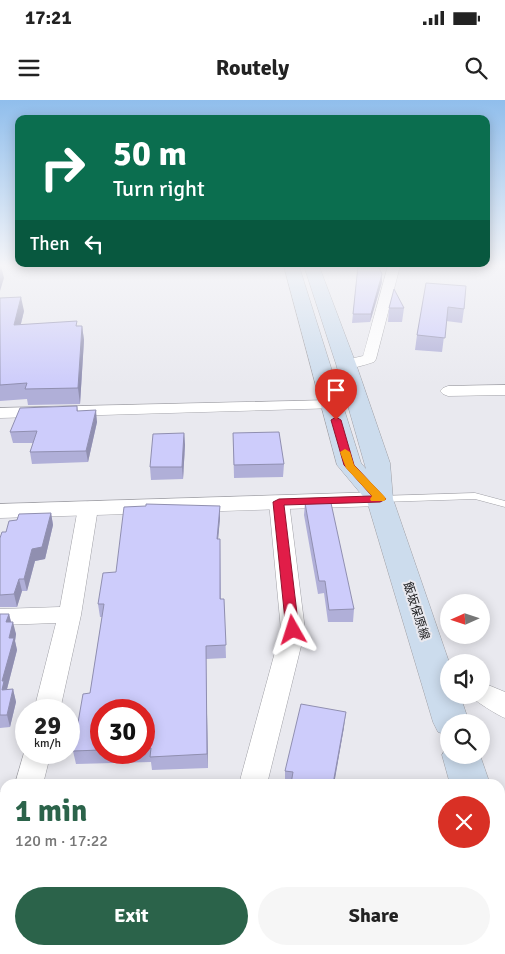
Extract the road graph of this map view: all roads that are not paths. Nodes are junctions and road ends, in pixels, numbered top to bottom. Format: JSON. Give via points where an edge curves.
{"nodes":[{"id":1,"x":303,"y":306,"type":"edge"},
{"id":2,"x":325,"y":306,"type":"edge"},
{"id":3,"x":383,"y":306,"type":"edge"},
{"id":4,"x":346,"y":364,"type":"junction"},
{"id":5,"x":505,"y":390,"type":"edge"},
{"id":6,"x":448,"y":391,"type":"dead end"},
{"id":7,"x":332,"y":405,"type":"junction"},
{"id":8,"x":0,"y":413,"type":"edge"},
{"id":9,"x":380,"y":499,"type":"junction"},
{"id":10,"x":279,"y":502,"type":"junction"},
{"id":11,"x":505,"y":504,"type":"edge"},
{"id":12,"x":88,"y":508,"type":"junction"},
{"id":13,"x":0,"y":511,"type":"edge"},
{"id":14,"x":70,"y":615,"type":"junction"},
{"id":15,"x":0,"y":617,"type":"edge"},
{"id":16,"x":440,"y":666,"type":"edge"},
{"id":17,"x":490,"y":696,"type":"edge"},
{"id":18,"x":50,"y":699,"type":"edge"},
{"id":19,"x":505,"y":708,"type":"edge"},
{"id":20,"x":34,"y":764,"type":"edge"},
{"id":21,"x":464,"y":764,"type":"edge"},
{"id":22,"x":30,"y":779,"type":"edge"},
{"id":23,"x":254,"y":779,"type":"edge"},
{"id":24,"x":468,"y":779,"type":"edge"}],
"edges":[{"from":1,"to":7,"type":"main road","name":"飯坂保原線"},
{"from":2,"to":4,"type":"main road","name":"飯坂保原線"},
{"from":3,"to":4,"type":"street","via":[[369,359]]},
{"from":4,"to":9,"type":"main road","name":"飯坂保原線","via":[[378,463]]},
{"from":5,"to":6,"type":"street"},
{"from":7,"to":8,"type":"street"},
{"from":7,"to":9,"type":"main road","name":"飯坂保原線","via":[[349,465]]},
{"from":9,"to":10,"type":"street"},
{"from":9,"to":11,"type":"lane","via":[[476,496]]},
{"from":9,"to":16,"type":"main road","name":"飯坂保原線"},
{"from":10,"to":12,"type":"street"},
{"from":10,"to":23,"type":"street","via":[[293,630]]},
{"from":12,"to":13,"type":"street"},
{"from":12,"to":14,"type":"street"},
{"from":14,"to":15,"type":"street"},
{"from":14,"to":18,"type":"street"},
{"from":17,"to":19,"type":"street"},
{"from":20,"to":22,"type":"street"},
{"from":21,"to":24,"type":"main road"}]}
